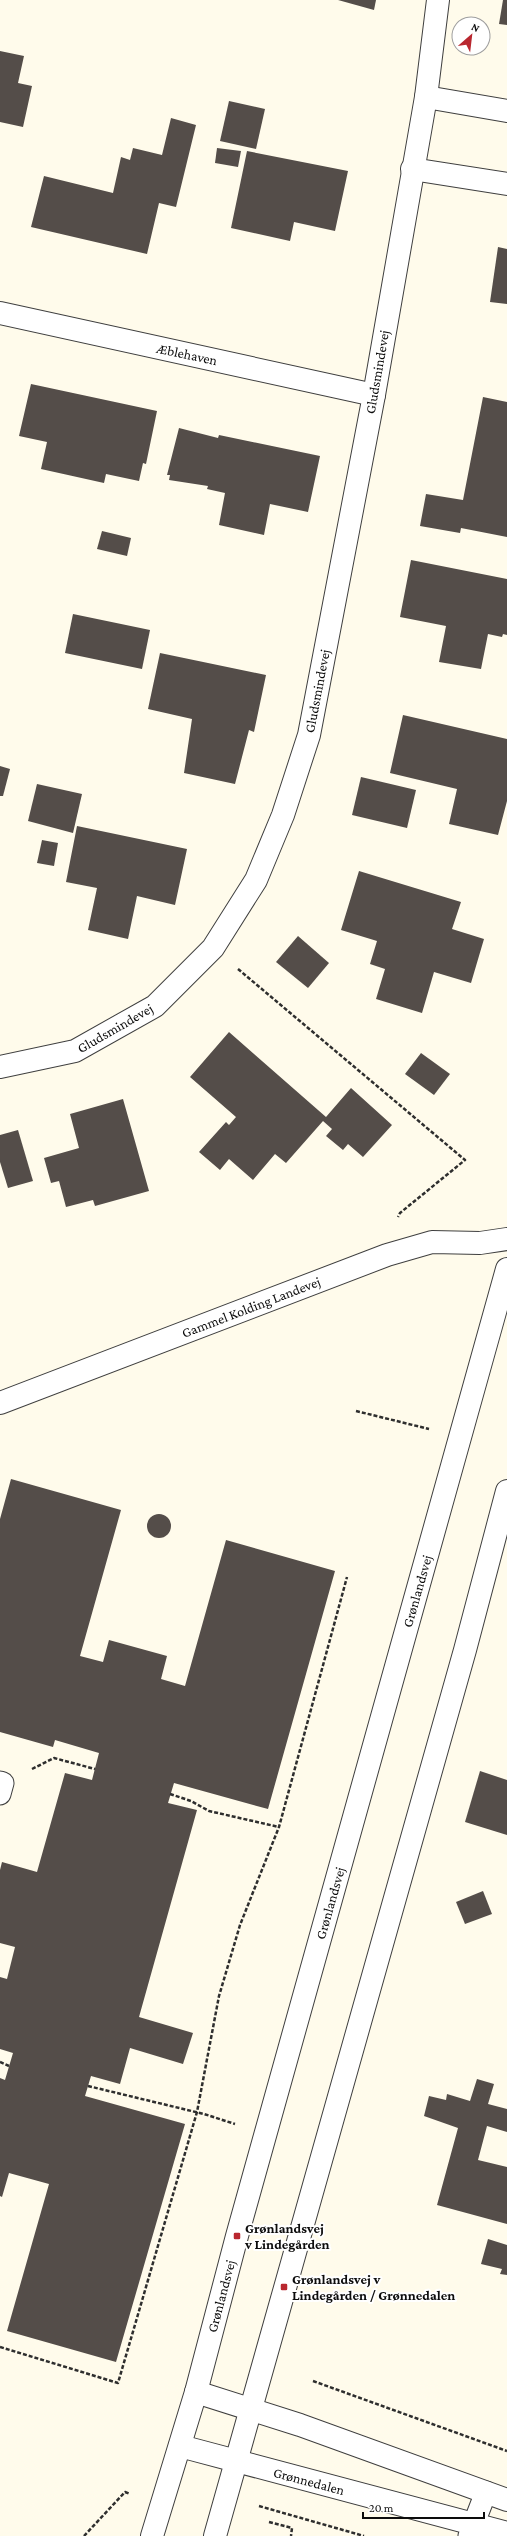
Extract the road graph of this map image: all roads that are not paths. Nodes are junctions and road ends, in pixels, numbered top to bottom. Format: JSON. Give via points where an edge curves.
{"nodes":[{"id":1,"x":438,"y":0,"type":"edge"},
{"id":2,"x":426,"y":98,"type":"junction"},
{"id":3,"x":507,"y":111,"type":"edge"},
{"id":4,"x":412,"y":169,"type":"junction"},
{"id":5,"x":507,"y":184,"type":"edge"},
{"id":6,"x":0,"y":314,"type":"edge"},
{"id":7,"x":374,"y":395,"type":"junction"},
{"id":8,"x":0,"y":1067,"type":"edge"},
{"id":9,"x":507,"y":1239,"type":"edge"},
{"id":10,"x":507,"y":1269,"type":"edge"},
{"id":11,"x":0,"y":1404,"type":"edge"},
{"id":12,"x":507,"y":1491,"type":"edge"},
{"id":13,"x":196,"y":2392,"type":"junction"},
{"id":14,"x":253,"y":2409,"type":"junction"},
{"id":15,"x":180,"y":2446,"type":"junction"},
{"id":16,"x":237,"y":2462,"type":"junction"},
{"id":17,"x":486,"y":2492,"type":"junction"},
{"id":18,"x":507,"y":2500,"type":"edge"},
{"id":19,"x":471,"y":2530,"type":"edge"},
{"id":20,"x":507,"y":2533,"type":"edge"},
{"id":21,"x":152,"y":2536,"type":"edge"},
{"id":22,"x":215,"y":2536,"type":"edge"}],
"edges":[{"from":1,"to":2,"type":"street","name":"Gludsmindevej"},
{"from":2,"to":3,"type":"street"},
{"from":2,"to":4,"type":"street","name":"Gludsmindevej"},
{"from":4,"to":5,"type":"street"},
{"from":4,"to":7,"type":"street","name":"Gludsmindevej"},
{"from":6,"to":7,"type":"street","name":"Æblehaven"},
{"from":7,"to":8,"type":"street","name":"Gludsmindevej","via":[[309,736],[283,815],[256,880],[214,948],[155,1006],[75,1052]]},
{"from":9,"to":11,"type":"street","name":"Gammel Kolding Landevej","via":[[480,1244],[432,1242],[387,1255]]},
{"from":10,"to":13,"type":"street","name":"Grønlandsvej"},
{"from":12,"to":14,"type":"street","via":[[463,1658],[286,2279]]},
{"from":13,"to":14,"type":"street"},
{"from":13,"to":15,"type":"street","name":"Grønlandsvej"},
{"from":14,"to":16,"type":"street"},
{"from":14,"to":17,"type":"street"},
{"from":15,"to":16,"type":"street","name":"Grønnedalen"},
{"from":15,"to":21,"type":"street","name":"Grønlandsvej"},
{"from":16,"to":19,"type":"street","name":"Grønnedalen"},
{"from":16,"to":22,"type":"street"},
{"from":17,"to":18,"type":"street"},
{"from":17,"to":19,"type":"lane"},
{"from":19,"to":20,"type":"street","name":"Grønnedalen"}]}
